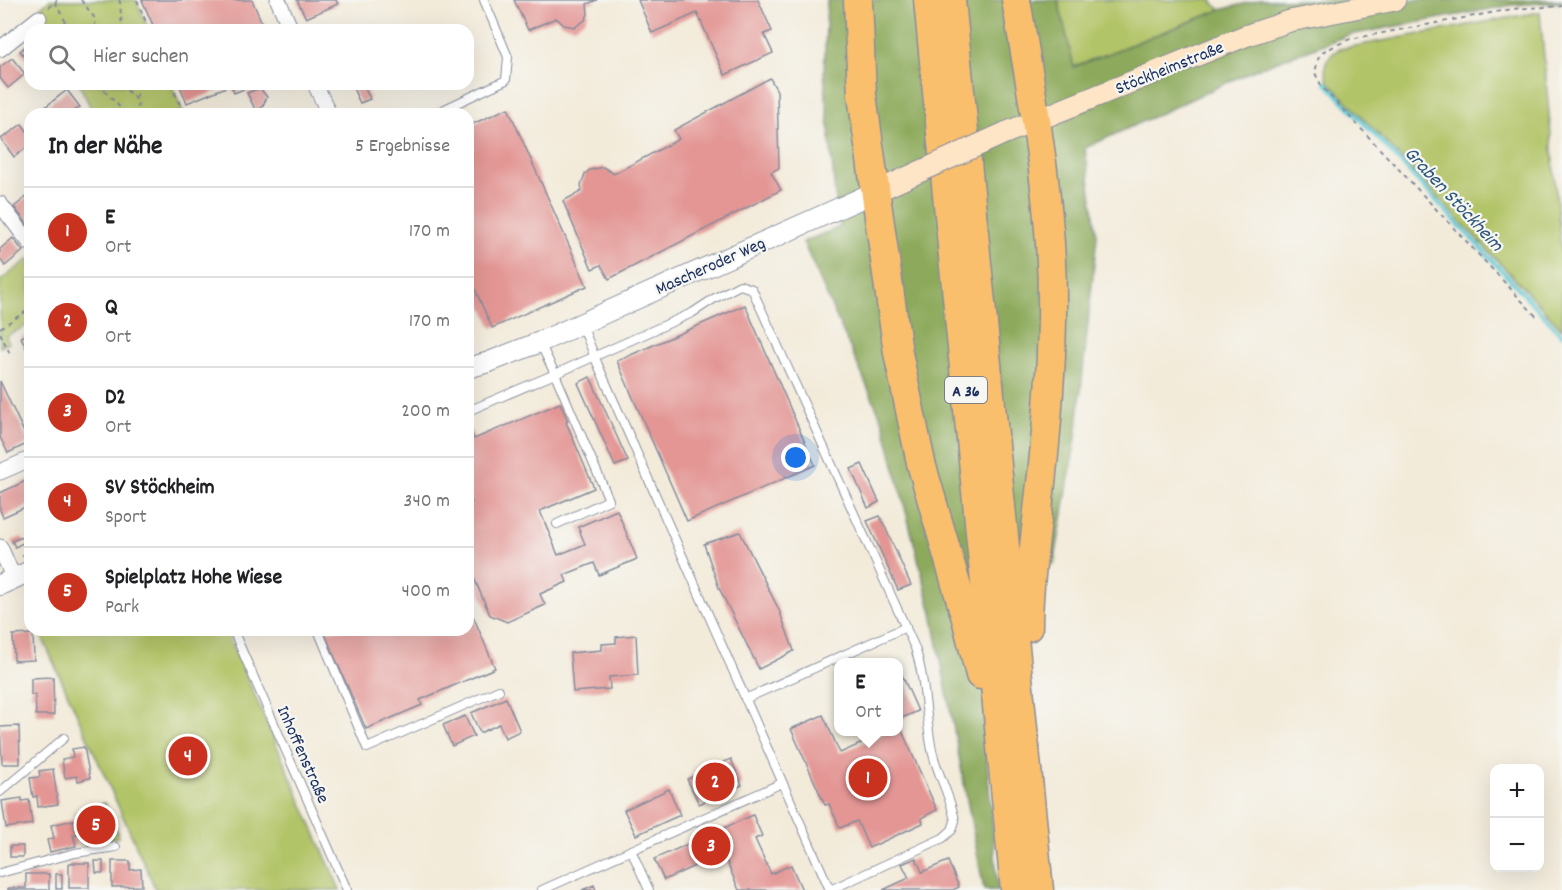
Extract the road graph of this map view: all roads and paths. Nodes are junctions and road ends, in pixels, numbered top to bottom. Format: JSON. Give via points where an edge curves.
{"nodes":[{"id":1,"x":57,"y":0,"type":"edge"},
{"id":2,"x":81,"y":0,"type":"edge"},
{"id":3,"x":118,"y":0,"type":"edge"},
{"id":4,"x":137,"y":0,"type":"edge"},
{"id":5,"x":278,"y":0,"type":"edge"},
{"id":6,"x":484,"y":0,"type":"edge"},
{"id":7,"x":858,"y":0,"type":"edge"},
{"id":8,"x":928,"y":0,"type":"edge"},
{"id":9,"x":951,"y":0,"type":"edge"},
{"id":10,"x":1017,"y":0,"type":"edge"},
{"id":11,"x":1395,"y":0,"type":"edge"},
{"id":12,"x":1562,"y":6,"type":"edge"},
{"id":13,"x":39,"y":18,"type":"dead end"},
{"id":14,"x":32,"y":24,"type":"edge"},
{"id":15,"x":67,"y":24,"type":"edge"},
{"id":16,"x":95,"y":24,"type":"edge"},
{"id":17,"x":122,"y":24,"type":"edge"},
{"id":18,"x":147,"y":24,"type":"edge"},
{"id":19,"x":288,"y":24,"type":"edge"},
{"id":20,"x":24,"y":30,"type":"edge"},
{"id":21,"x":0,"y":50,"type":"edge"},
{"id":22,"x":104,"y":90,"type":"edge"},
{"id":23,"x":126,"y":90,"type":"edge"},
{"id":24,"x":137,"y":90,"type":"edge"},
{"id":25,"x":174,"y":90,"type":"edge"},
{"id":26,"x":318,"y":90,"type":"edge"},
{"id":27,"x":138,"y":101,"type":"junction"},
{"id":28,"x":120,"y":108,"type":"edge"},
{"id":29,"x":137,"y":108,"type":"edge"},
{"id":30,"x":181,"y":108,"type":"edge"},
{"id":31,"x":325,"y":108,"type":"edge"},
{"id":32,"x":447,"y":108,"type":"edge"},
{"id":33,"x":1037,"y":120,"type":"junction"},
{"id":34,"x":950,"y":158,"type":"joint"},
{"id":35,"x":874,"y":192,"type":"junction"},
{"id":36,"x":0,"y":204,"type":"edge"},
{"id":37,"x":24,"y":235,"type":"edge"},
{"id":38,"x":24,"y":313,"type":"edge"},
{"id":39,"x":1536,"y":316,"type":"dead end"},
{"id":40,"x":582,"y":323,"type":"junction"},
{"id":41,"x":0,"y":328,"type":"edge"},
{"id":42,"x":0,"y":333,"type":"edge"},
{"id":43,"x":540,"y":342,"type":"junction"},
{"id":44,"x":11,"y":356,"type":"dead end"},
{"id":45,"x":595,"y":356,"type":"junction"},
{"id":46,"x":474,"y":366,"type":"edge"},
{"id":47,"x":555,"y":374,"type":"junction"},
{"id":48,"x":474,"y":408,"type":"edge"},
{"id":49,"x":24,"y":462,"type":"edge"},
{"id":50,"x":0,"y":472,"type":"edge"},
{"id":51,"x":557,"y":524,"type":"dead end"},
{"id":52,"x":0,"y":547,"type":"edge"},
{"id":53,"x":15,"y":578,"type":"edge"},
{"id":54,"x":906,"y":627,"type":"junction"},
{"id":55,"x":236,"y":636,"type":"edge"},
{"id":56,"x":320,"y":636,"type":"edge"},
{"id":57,"x":845,"y":658,"type":"edge"},
{"id":58,"x":834,"y":663,"type":"edge"},
{"id":59,"x":499,"y":690,"type":"dead end"},
{"id":60,"x":745,"y":699,"type":"junction"},
{"id":61,"x":64,"y":738,"type":"dead end"},
{"id":62,"x":1027,"y":761,"type":"junction"},
{"id":63,"x":1005,"y":779,"type":"junction"},
{"id":64,"x":782,"y":783,"type":"junction"},
{"id":65,"x":0,"y":792,"type":"edge"},
{"id":66,"x":116,"y":847,"type":"dead end"},
{"id":67,"x":631,"y":850,"type":"junction"},
{"id":68,"x":0,"y":873,"type":"edge"},
{"id":69,"x":347,"y":890,"type":"edge"},
{"id":70,"x":542,"y":890,"type":"edge"},
{"id":71,"x":649,"y":890,"type":"edge"},
{"id":72,"x":830,"y":890,"type":"edge"},
{"id":73,"x":1016,"y":890,"type":"edge"},
{"id":74,"x":1039,"y":890,"type":"edge"}],
"edges":[{"from":1,"to":15,"type":"path","via":[[54,2]]},
{"from":2,"to":16,"type":"path"},
{"from":3,"to":17,"type":"path"},
{"from":4,"to":18,"type":"path"},
{"from":5,"to":19,"type":"street"},
{"from":6,"to":32,"type":"lane","via":[[508,57],[507,80]]},
{"from":7,"to":35,"type":"highway","via":[[862,95]]},
{"from":8,"to":63,"type":"highway","number":"A 36"},
{"from":9,"to":62,"type":"highway","number":"A 36"},
{"from":10,"to":33,"type":"highway"},
{"from":11,"to":33,"type":"main road","name":"Stöckheimstraße","via":[[1290,21],[1245,36]]},
{"from":12,"to":39,"type":"path","via":[[1512,9],[1350,39],[1324,51],[1315,73],[1322,87]]},
{"from":13,"to":14,"type":"street"},
{"from":20,"to":21,"type":"street"},
{"from":22,"to":28,"type":"path"},
{"from":23,"to":27,"type":"path"},
{"from":24,"to":27,"type":"path"},
{"from":25,"to":30,"type":"path"},
{"from":26,"to":31,"type":"street"},
{"from":27,"to":29,"type":"path"},
{"from":33,"to":34,"type":"main road","name":"Stöckheimstraße","bridge":true},
{"from":33,"to":62,"type":"highway","via":[[1052,318],[1050,390],[1028,612]]},
{"from":34,"to":35,"type":"main road","name":"Mascheroder Weg","bridge":true},
{"from":35,"to":40,"type":"street","name":"Mascheroder Weg"},
{"from":35,"to":63,"type":"highway","via":[[908,406]]},
{"from":36,"to":37,"type":"street"},
{"from":38,"to":41,"type":"path"},
{"from":40,"to":43,"type":"street","name":"Mascheroder Weg"},
{"from":40,"to":45,"type":"lane"},
{"from":42,"to":44,"type":"path"},
{"from":43,"to":46,"type":"street","name":"Mascheroder Weg"},
{"from":43,"to":47,"type":"lane"},
{"from":45,"to":47,"type":"lane"},
{"from":45,"to":54,"type":"lane","via":[[692,313],[732,288],[740,285],[752,289]]},
{"from":45,"to":60,"type":"lane"},
{"from":47,"to":48,"type":"lane"},
{"from":47,"to":51,"type":"lane","via":[[609,500]]},
{"from":49,"to":50,"type":"street"},
{"from":52,"to":53,"type":"street"},
{"from":54,"to":57,"type":"lane"},
{"from":54,"to":72,"type":"lane","via":[[921,666],[928,728],[955,821],[952,830],[929,846]]},
{"from":55,"to":69,"type":"lane","name":"Inhoffenstraße"},
{"from":56,"to":59,"type":"lane","via":[[367,748]]},
{"from":58,"to":60,"type":"lane"},
{"from":60,"to":64,"type":"lane"},
{"from":61,"to":65,"type":"lane"},
{"from":62,"to":74,"type":"highway","number":"A 36"},
{"from":63,"to":73,"type":"highway","number":"A 36"},
{"from":64,"to":67,"type":"lane"},
{"from":64,"to":72,"type":"lane"},
{"from":66,"to":68,"type":"lane","via":[[75,853]]},
{"from":67,"to":70,"type":"lane"},
{"from":67,"to":71,"type":"lane"}]}
